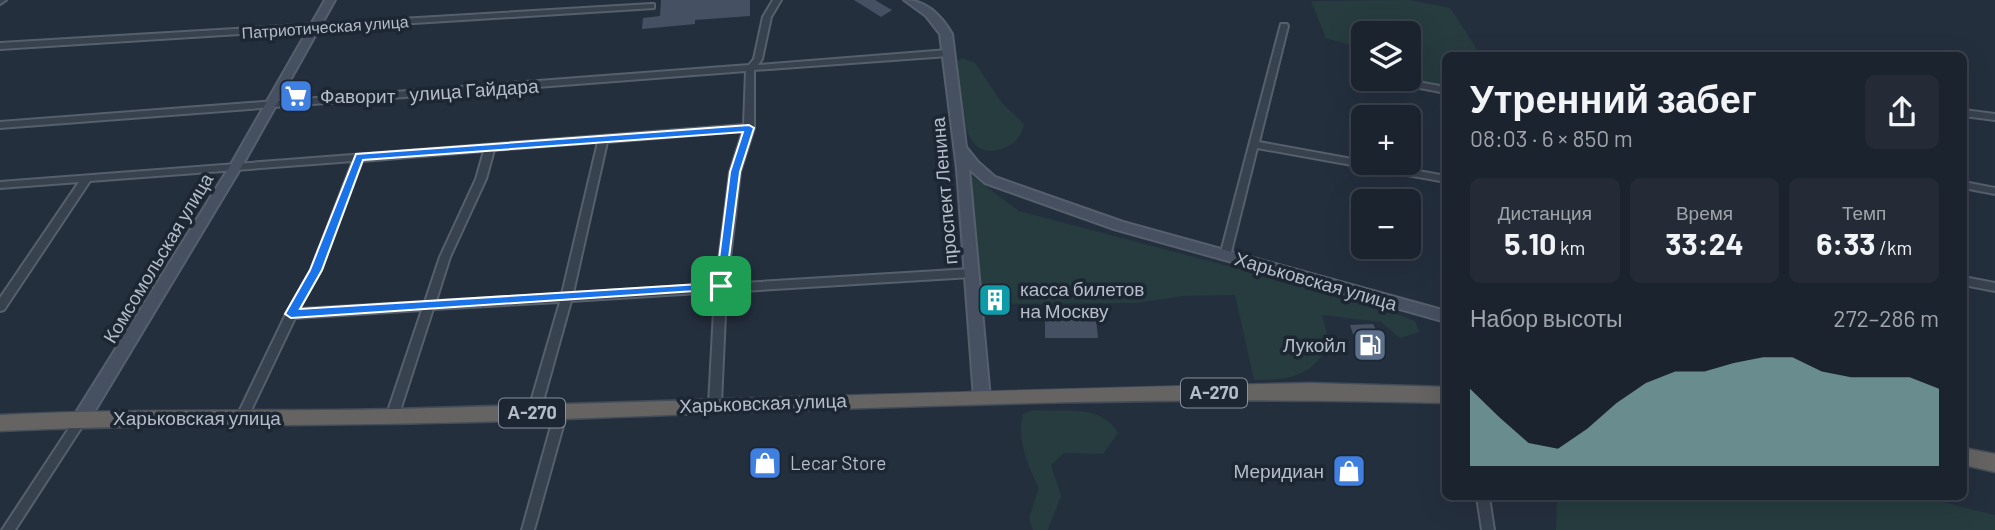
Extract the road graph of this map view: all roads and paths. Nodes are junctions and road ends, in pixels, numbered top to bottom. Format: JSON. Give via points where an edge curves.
{"nodes":[{"id":1,"x":330,"y":0,"type":"edge"},
{"id":2,"x":777,"y":0,"type":"edge"},
{"id":3,"x":909,"y":0,"type":"edge"},
{"id":4,"x":651,"y":6,"type":"dead end"},
{"id":5,"x":1284,"y":26,"type":"dead end"},
{"id":6,"x":314,"y":27,"type":"junction"},
{"id":7,"x":0,"y":46,"type":"edge"},
{"id":8,"x":948,"y":53,"type":"junction"},
{"id":9,"x":750,"y":70,"type":"junction"},
{"id":10,"x":1423,"y":86,"type":"dead end"},
{"id":11,"x":1442,"y":89,"type":"edge"},
{"id":12,"x":271,"y":105,"type":"junction"},
{"id":13,"x":1967,"y":113,"type":"edge"},
{"id":14,"x":1995,"y":117,"type":"edge"},
{"id":15,"x":0,"y":125,"type":"edge"},
{"id":16,"x":749,"y":128,"type":"junction"},
{"id":17,"x":603,"y":140,"type":"junction"},
{"id":18,"x":1254,"y":144,"type":"junction"},
{"id":19,"x":490,"y":147,"type":"junction"},
{"id":20,"x":960,"y":147,"type":"junction"},
{"id":21,"x":359,"y":157,"type":"junction"},
{"id":22,"x":236,"y":166,"type":"junction"},
{"id":23,"x":87,"y":178,"type":"junction"},
{"id":24,"x":1442,"y":178,"type":"edge"},
{"id":25,"x":0,"y":185,"type":"edge"},
{"id":26,"x":1967,"y":186,"type":"edge"},
{"id":27,"x":1995,"y":191,"type":"edge"},
{"id":28,"x":1225,"y":256,"type":"junction"},
{"id":29,"x":971,"y":273,"type":"junction"},
{"id":30,"x":1967,"y":282,"type":"edge"},
{"id":31,"x":721,"y":286,"type":"junction"},
{"id":32,"x":1995,"y":287,"type":"edge"},
{"id":33,"x":567,"y":297,"type":"junction"},
{"id":34,"x":432,"y":305,"type":"junction"},
{"id":35,"x":0,"y":307,"type":"edge"},
{"id":36,"x":291,"y":314,"type":"junction"},
{"id":37,"x":1442,"y":316,"type":"edge"},
{"id":38,"x":1442,"y":395,"type":"edge"},
{"id":39,"x":982,"y":398,"type":"junction"},
{"id":40,"x":715,"y":404,"type":"junction"},
{"id":41,"x":534,"y":412,"type":"junction"},
{"id":42,"x":561,"y":412,"type":"junction"},
{"id":43,"x":0,"y":413,"type":"edge"},
{"id":44,"x":392,"y":417,"type":"junction"},
{"id":45,"x":242,"y":418,"type":"junction"},
{"id":46,"x":81,"y":419,"type":"junction"},
{"id":47,"x":0,"y":423,"type":"edge"},
{"id":48,"x":1967,"y":458,"type":"edge"},
{"id":49,"x":1995,"y":463,"type":"edge"},
{"id":50,"x":1483,"y":500,"type":"edge"},
{"id":51,"x":8,"y":530,"type":"edge"},
{"id":52,"x":528,"y":530,"type":"edge"},
{"id":53,"x":1488,"y":530,"type":"edge"}],
"edges":[{"from":1,"to":6,"type":"main road","name":"Комсомольская улица"},
{"from":2,"to":9,"type":"street","via":[[767,17],[758,59]]},
{"from":3,"to":8,"type":"main road","name":"проспект Ленина","via":[[940,22]]},
{"from":4,"to":6,"type":"street","name":"Патриотическая улица"},
{"from":5,"to":18,"type":"street"},
{"from":6,"to":7,"type":"street","name":"Патриотическая улица"},
{"from":6,"to":12,"type":"main road","name":"Комсомольская улица"},
{"from":8,"to":9,"type":"street","name":"улица Гайдара"},
{"from":8,"to":20,"type":"main road","name":"проспект Ленина"},
{"from":9,"to":12,"type":"street","name":"улица Гайдара"},
{"from":9,"to":16,"type":"street"},
{"from":10,"to":11,"type":"street"},
{"from":12,"to":15,"type":"street","name":"улица Гайдара"},
{"from":12,"to":22,"type":"main road","name":"Комсомольская улица"},
{"from":13,"to":14,"type":"street"},
{"from":16,"to":17,"type":"street"},
{"from":16,"to":31,"type":"street","via":[[735,172]]},
{"from":17,"to":19,"type":"street"},
{"from":17,"to":33,"type":"street"},
{"from":18,"to":24,"type":"street"},
{"from":18,"to":28,"type":"street"},
{"from":19,"to":21,"type":"street"},
{"from":19,"to":34,"type":"street","via":[[445,257]]},
{"from":20,"to":28,"type":"main road","name":"Харьковская улица","via":[[990,180],[1119,226]]},
{"from":20,"to":29,"type":"main road","name":"проспект Ленина"},
{"from":21,"to":22,"type":"street"},
{"from":21,"to":36,"type":"street","via":[[316,270]]},
{"from":22,"to":23,"type":"street"},
{"from":22,"to":46,"type":"main road","name":"Комсомольская улица"},
{"from":23,"to":25,"type":"street"},
{"from":23,"to":35,"type":"street"},
{"from":26,"to":27,"type":"street"},
{"from":28,"to":37,"type":"main road","name":"Харьковская улица"},
{"from":29,"to":31,"type":"street"},
{"from":29,"to":39,"type":"main road","name":"проспект Ленина"},
{"from":30,"to":32,"type":"street"},
{"from":31,"to":33,"type":"street"},
{"from":31,"to":40,"type":"street"},
{"from":33,"to":34,"type":"street"},
{"from":33,"to":41,"type":"street"},
{"from":34,"to":36,"type":"street"},
{"from":34,"to":44,"type":"street"},
{"from":36,"to":45,"type":"street"},
{"from":38,"to":39,"type":"highway","name":"Харьковская улица","number":"А-270","via":[[1311,391]]},
{"from":39,"to":40,"type":"highway","name":"Харьковская улица","number":"А-270"},
{"from":40,"to":42,"type":"highway","name":"Харьковская улица","number":"А-270"},
{"from":41,"to":42,"type":"highway","name":"Харьковская улица","number":"А-270"},
{"from":41,"to":44,"type":"highway","name":"Харьковская улица","number":"А-270"},
{"from":42,"to":52,"type":"street"},
{"from":43,"to":46,"type":"highway","name":"Харьковская улица","number":"А-270","via":[[42,412]]},
{"from":44,"to":45,"type":"highway","name":"Харьковская улица","number":"А-270"},
{"from":45,"to":46,"type":"highway","name":"Харьковская улица","number":"А-270"},
{"from":46,"to":47,"type":"highway","name":"Харьковская улица","number":"А-270"},
{"from":46,"to":51,"type":"street","name":"Комсомольская улица"},
{"from":48,"to":49,"type":"highway"},
{"from":50,"to":53,"type":"street"}]}
